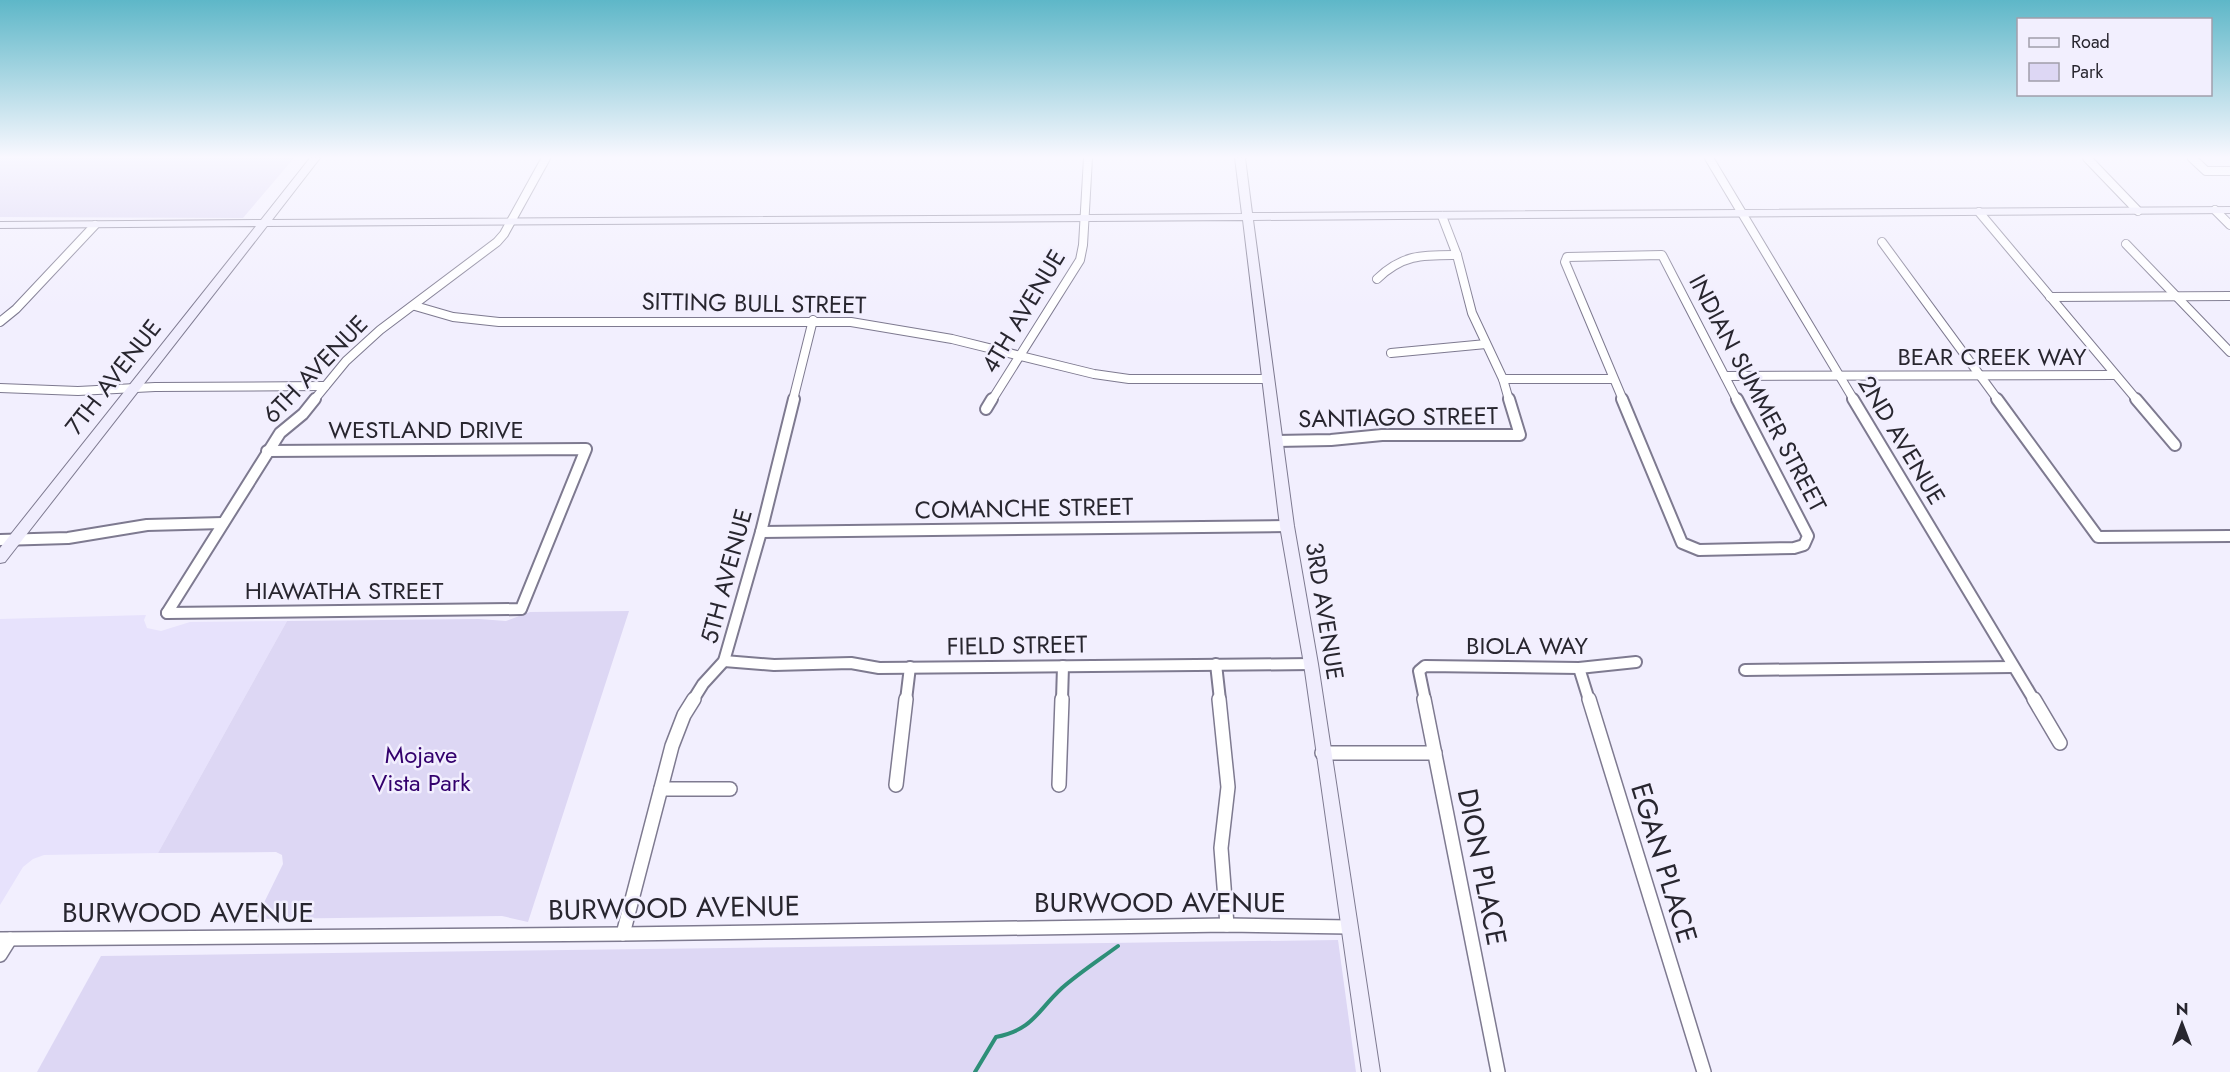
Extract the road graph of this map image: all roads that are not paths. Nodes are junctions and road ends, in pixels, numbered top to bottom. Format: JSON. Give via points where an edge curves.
{"nodes":[{"id":1,"x":275,"y":208,"type":"edge"},
{"id":2,"x":518,"y":208,"type":"edge"},
{"id":3,"x":1085,"y":208,"type":"edge"},
{"id":4,"x":1246,"y":208,"type":"edge"},
{"id":5,"x":1738,"y":208,"type":"edge"},
{"id":6,"x":2135,"y":208,"type":"edge"},
{"id":7,"x":2215,"y":210,"type":"junction"},
{"id":8,"x":2230,"y":210,"type":"edge"},
{"id":9,"x":2138,"y":211,"type":"junction"},
{"id":10,"x":1979,"y":212,"type":"junction"},
{"id":11,"x":1742,"y":214,"type":"junction"},
{"id":12,"x":1442,"y":216,"type":"junction"},
{"id":13,"x":1247,"y":217,"type":"junction"},
{"id":14,"x":1085,"y":218,"type":"junction"},
{"id":15,"x":510,"y":222,"type":"junction"},
{"id":16,"x":262,"y":224,"type":"junction"},
{"id":17,"x":0,"y":225,"type":"edge"},
{"id":18,"x":96,"y":225,"type":"junction"},
{"id":19,"x":2230,"y":225,"type":"edge"},
{"id":20,"x":1882,"y":242,"type":"dead end"},
{"id":21,"x":2126,"y":244,"type":"dead end"},
{"id":22,"x":1456,"y":255,"type":"junction"},
{"id":23,"x":1377,"y":279,"type":"dead end"},
{"id":24,"x":2175,"y":296,"type":"junction"},
{"id":25,"x":2230,"y":296,"type":"edge"},
{"id":26,"x":2050,"y":297,"type":"junction"},
{"id":27,"x":415,"y":306,"type":"junction"},
{"id":28,"x":813,"y":321,"type":"junction"},
{"id":29,"x":0,"y":322,"type":"edge"},
{"id":30,"x":1486,"y":344,"type":"junction"},
{"id":31,"x":2230,"y":352,"type":"edge"},
{"id":32,"x":1391,"y":353,"type":"dead end"},
{"id":33,"x":1020,"y":357,"type":"junction"},
{"id":34,"x":2115,"y":375,"type":"junction"},
{"id":35,"x":1725,"y":376,"type":"junction"},
{"id":36,"x":1840,"y":376,"type":"junction"},
{"id":37,"x":1979,"y":376,"type":"junction"},
{"id":38,"x":1267,"y":379,"type":"junction"},
{"id":39,"x":1503,"y":379,"type":"junction"},
{"id":40,"x":1613,"y":379,"type":"junction"},
{"id":41,"x":325,"y":386,"type":"junction"},
{"id":42,"x":0,"y":388,"type":"edge"},
{"id":43,"x":132,"y":389,"type":"junction"},
{"id":44,"x":986,"y":408,"type":"dead end"},
{"id":45,"x":1276,"y":441,"type":"junction"},
{"id":46,"x":2175,"y":445,"type":"dead end"},
{"id":47,"x":267,"y":451,"type":"junction"},
{"id":48,"x":223,"y":523,"type":"junction"},
{"id":49,"x":1287,"y":526,"type":"junction"},
{"id":50,"x":761,"y":532,"type":"junction"},
{"id":51,"x":2230,"y":536,"type":"edge"},
{"id":52,"x":15,"y":539,"type":"junction"},
{"id":53,"x":0,"y":540,"type":"edge"},
{"id":54,"x":0,"y":558,"type":"edge"},
{"id":55,"x":521,"y":609,"type":"joint"},
{"id":56,"x":167,"y":612,"type":"joint"},
{"id":57,"x":724,"y":662,"type":"junction"},
{"id":58,"x":1636,"y":662,"type":"dead end"},
{"id":59,"x":1216,"y":664,"type":"junction"},
{"id":60,"x":1311,"y":664,"type":"junction"},
{"id":61,"x":1063,"y":666,"type":"junction"},
{"id":62,"x":910,"y":667,"type":"junction"},
{"id":63,"x":2012,"y":667,"type":"junction"},
{"id":64,"x":1579,"y":668,"type":"junction"},
{"id":65,"x":1419,"y":670,"type":"joint"},
{"id":66,"x":1745,"y":670,"type":"dead end"},
{"id":67,"x":2060,"y":743,"type":"dead end"},
{"id":68,"x":1322,"y":753,"type":"junction"},
{"id":69,"x":1435,"y":753,"type":"junction"},
{"id":70,"x":896,"y":785,"type":"dead end"},
{"id":71,"x":1059,"y":785,"type":"dead end"},
{"id":72,"x":660,"y":789,"type":"junction"},
{"id":73,"x":730,"y":789,"type":"dead end"},
{"id":74,"x":1227,"y":925,"type":"junction"},
{"id":75,"x":1349,"y":927,"type":"junction"},
{"id":76,"x":623,"y":934,"type":"junction"},
{"id":77,"x":5,"y":939,"type":"edge"},
{"id":78,"x":0,"y":955,"type":"edge"},
{"id":79,"x":1371,"y":1072,"type":"edge"},
{"id":80,"x":1498,"y":1072,"type":"edge"},
{"id":81,"x":1704,"y":1072,"type":"edge"}],
"edges":[{"from":1,"to":16,"type":"main road","name":"7TH AVENUE"},
{"from":2,"to":15,"type":"street","name":"6TH AVENUE"},
{"from":3,"to":14,"type":"street","name":"4TH AVENUE"},
{"from":4,"to":13,"type":"main road","name":"3RD AVENUE"},
{"from":5,"to":11,"type":"street","name":"2ND AVENUE"},
{"from":6,"to":9,"type":"street"},
{"from":7,"to":8,"type":"main road"},
{"from":7,"to":9,"type":"main road"},
{"from":7,"to":19,"type":"street"},
{"from":9,"to":10,"type":"main road"},
{"from":10,"to":11,"type":"main road"},
{"from":10,"to":26,"type":"street"},
{"from":11,"to":12,"type":"main road"},
{"from":11,"to":36,"type":"street","name":"2ND AVENUE"},
{"from":12,"to":13,"type":"main road"},
{"from":12,"to":22,"type":"street"},
{"from":13,"to":14,"type":"main road"},
{"from":13,"to":38,"type":"main road","name":"3RD AVENUE"},
{"from":14,"to":15,"type":"main road"},
{"from":14,"to":33,"type":"street","name":"4TH AVENUE","via":[[1080,260]]},
{"from":15,"to":16,"type":"main road"},
{"from":15,"to":27,"type":"street","name":"6TH AVENUE","via":[[497,242]]},
{"from":16,"to":18,"type":"main road"},
{"from":16,"to":43,"type":"main road","name":"7TH AVENUE"},
{"from":17,"to":18,"type":"main road"},
{"from":18,"to":29,"type":"street"},
{"from":20,"to":37,"type":"street"},
{"from":21,"to":24,"type":"street"},
{"from":22,"to":23,"type":"street","via":[[1402,259]]},
{"from":22,"to":30,"type":"street","via":[[1472,313]]},
{"from":24,"to":25,"type":"street"},
{"from":24,"to":26,"type":"street"},
{"from":24,"to":31,"type":"street"},
{"from":26,"to":34,"type":"street"},
{"from":27,"to":28,"type":"street","name":"SITTING BULL STREET","via":[[453,317],[499,322]]},
{"from":27,"to":41,"type":"street","name":"6TH AVENUE","via":[[380,330]]},
{"from":28,"to":33,"type":"street","name":"SITTING BULL STREET","via":[[904,330]]},
{"from":28,"to":50,"type":"street","name":"5TH AVENUE"},
{"from":30,"to":32,"type":"street"},
{"from":30,"to":39,"type":"street"},
{"from":33,"to":38,"type":"street","name":"SITTING BULL STREET","via":[[1129,379]]},
{"from":33,"to":44,"type":"street","name":"4TH AVENUE"},
{"from":34,"to":37,"type":"street","name":"BEAR CREEK WAY"},
{"from":34,"to":46,"type":"street"},
{"from":35,"to":36,"type":"street","name":"BEAR CREEK WAY"},
{"from":35,"to":40,"type":"street","name":"INDIAN SUMMER STREET","via":[[1662,255],[1567,257],[1564,262]]},
{"from":35,"to":40,"type":"street","name":"INDIAN SUMMER STREET","via":[[1808,536],[1804,545],[1699,550],[1682,543]]},
{"from":36,"to":37,"type":"street","name":"BEAR CREEK WAY"},
{"from":36,"to":63,"type":"street","name":"2ND AVENUE"},
{"from":37,"to":51,"type":"street","via":[[2098,537]]},
{"from":38,"to":45,"type":"main road","name":"3RD AVENUE"},
{"from":39,"to":40,"type":"street"},
{"from":39,"to":45,"type":"street","name":"SANTIAGO STREET","via":[[1520,435],[1382,435]]},
{"from":41,"to":43,"type":"street"},
{"from":41,"to":47,"type":"street","name":"6TH AVENUE"},
{"from":42,"to":43,"type":"street"},
{"from":43,"to":52,"type":"main road","name":"7TH AVENUE"},
{"from":45,"to":49,"type":"main road","name":"3RD AVENUE"},
{"from":47,"to":48,"type":"street","name":"6TH AVENUE"},
{"from":47,"to":55,"type":"street","name":"WESTLAND DRIVE","via":[[586,449]]},
{"from":48,"to":52,"type":"street","via":[[147,525],[68,538]]},
{"from":48,"to":56,"type":"street","name":"6TH AVENUE"},
{"from":49,"to":50,"type":"street","name":"COMANCHE STREET"},
{"from":49,"to":60,"type":"main road","name":"3RD AVENUE"},
{"from":50,"to":57,"type":"street","name":"5TH AVENUE"},
{"from":52,"to":53,"type":"street"},
{"from":52,"to":54,"type":"main road","name":"7TH AVENUE"},
{"from":55,"to":56,"type":"street","name":"HIAWATHA STREET"},
{"from":57,"to":62,"type":"street","name":"FIELD STREET"},
{"from":57,"to":72,"type":"street","name":"5TH AVENUE","via":[[703,684],[684,716]]},
{"from":58,"to":64,"type":"street","name":"BIOLA WAY"},
{"from":59,"to":60,"type":"street","name":"FIELD STREET"},
{"from":59,"to":61,"type":"street","name":"FIELD STREET"},
{"from":59,"to":74,"type":"street","via":[[1228,787],[1221,848]]},
{"from":60,"to":68,"type":"main road","name":"3RD AVENUE"},
{"from":61,"to":62,"type":"street","name":"FIELD STREET"},
{"from":61,"to":71,"type":"street"},
{"from":62,"to":70,"type":"street"},
{"from":63,"to":66,"type":"street"},
{"from":63,"to":67,"type":"street","name":"2ND AVENUE"},
{"from":64,"to":65,"type":"street","name":"BIOLA WAY","via":[[1425,666]]},
{"from":64,"to":81,"type":"street","name":"EGAN PLACE"},
{"from":65,"to":69,"type":"street","name":"DION PLACE"},
{"from":68,"to":69,"type":"street"},
{"from":68,"to":75,"type":"main road","name":"3RD AVENUE"},
{"from":69,"to":80,"type":"street","name":"DION PLACE"},
{"from":72,"to":73,"type":"street"},
{"from":72,"to":76,"type":"street","name":"5TH AVENUE"},
{"from":74,"to":75,"type":"street","name":"BURWOOD AVENUE"},
{"from":74,"to":76,"type":"street","name":"BURWOOD AVENUE"},
{"from":75,"to":79,"type":"main road","name":"3RD AVENUE"},
{"from":76,"to":77,"type":"street","name":"BURWOOD AVENUE"},
{"from":77,"to":78,"type":"street"}]}
